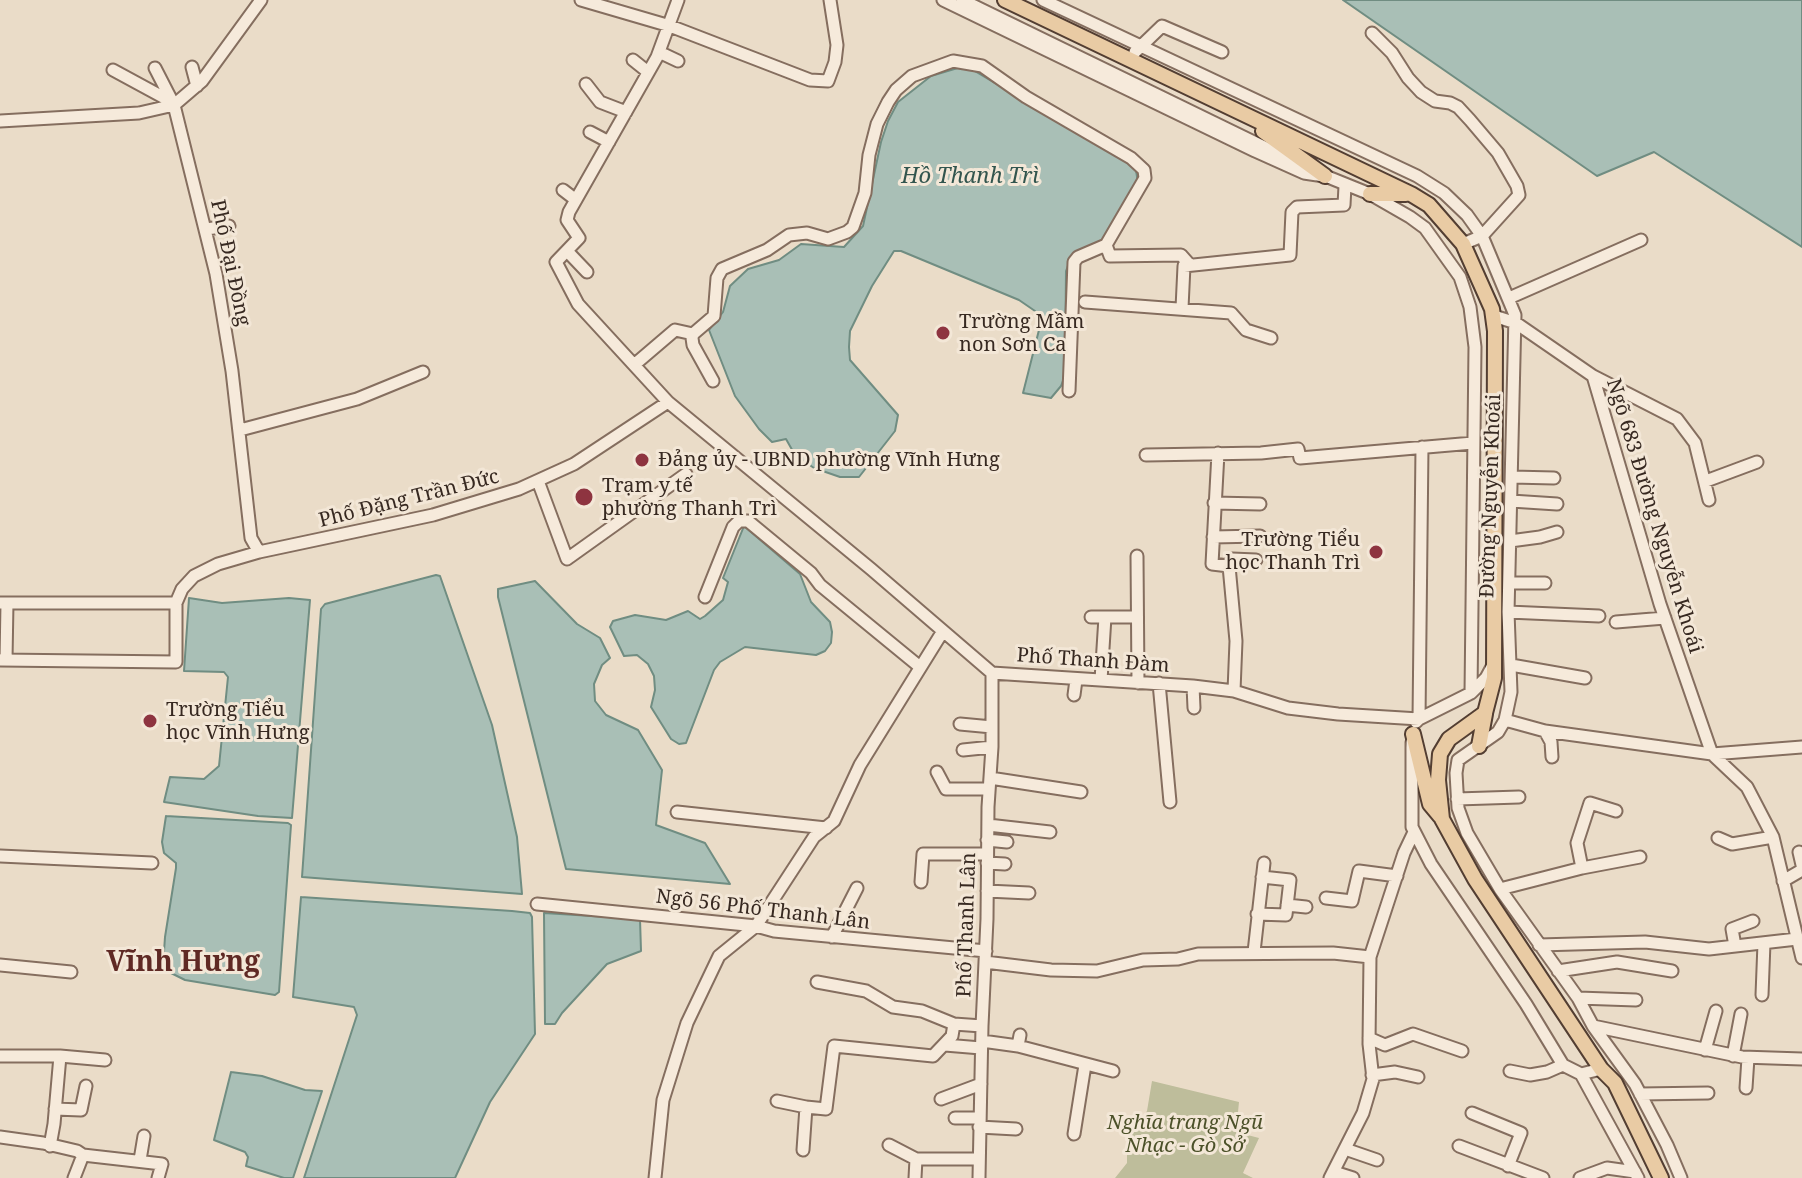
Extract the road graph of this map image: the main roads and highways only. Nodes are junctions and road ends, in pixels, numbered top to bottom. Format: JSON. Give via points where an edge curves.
{"nodes":[{"id":1,"x":1005,"y":0,"type":"edge"},
{"id":2,"x":1237,"y":112,"type":"junction"},
{"id":3,"x":1325,"y":176,"type":"road end"},
{"id":4,"x":1370,"y":194,"type":"road end"},
{"id":5,"x":1411,"y":194,"type":"junction"},
{"id":6,"x":1485,"y":713,"type":"junction"},
{"id":7,"x":1413,"y":734,"type":"road end"},
{"id":8,"x":1479,"y":746,"type":"road end"},
{"id":9,"x":1442,"y":819,"type":"junction"},
{"id":10,"x":1661,"y":1178,"type":"edge"}],
"edges":[{"from":1,"to":2,"type":"main road","name":"Đường Nguyễn Khoái"},
{"from":2,"to":3,"type":"main road"},
{"from":2,"to":5,"type":"main road","name":"Đường Nguyễn Khoái"},
{"from":4,"to":5,"type":"main road"},
{"from":5,"to":6,"type":"main road","name":"Đường Nguyễn Khoái","via":[[1429,205],[1463,244],[1494,316],[1494,665]]},
{"from":6,"to":8,"type":"main road","name":"Đường Nguyễn Khoái"},
{"from":6,"to":9,"type":"main road","via":[[1449,739],[1440,754]]},
{"from":7,"to":9,"type":"main road","via":[[1430,804]]},
{"from":9,"to":10,"type":"main road","via":[[1462,860],[1615,1083]]}]}
